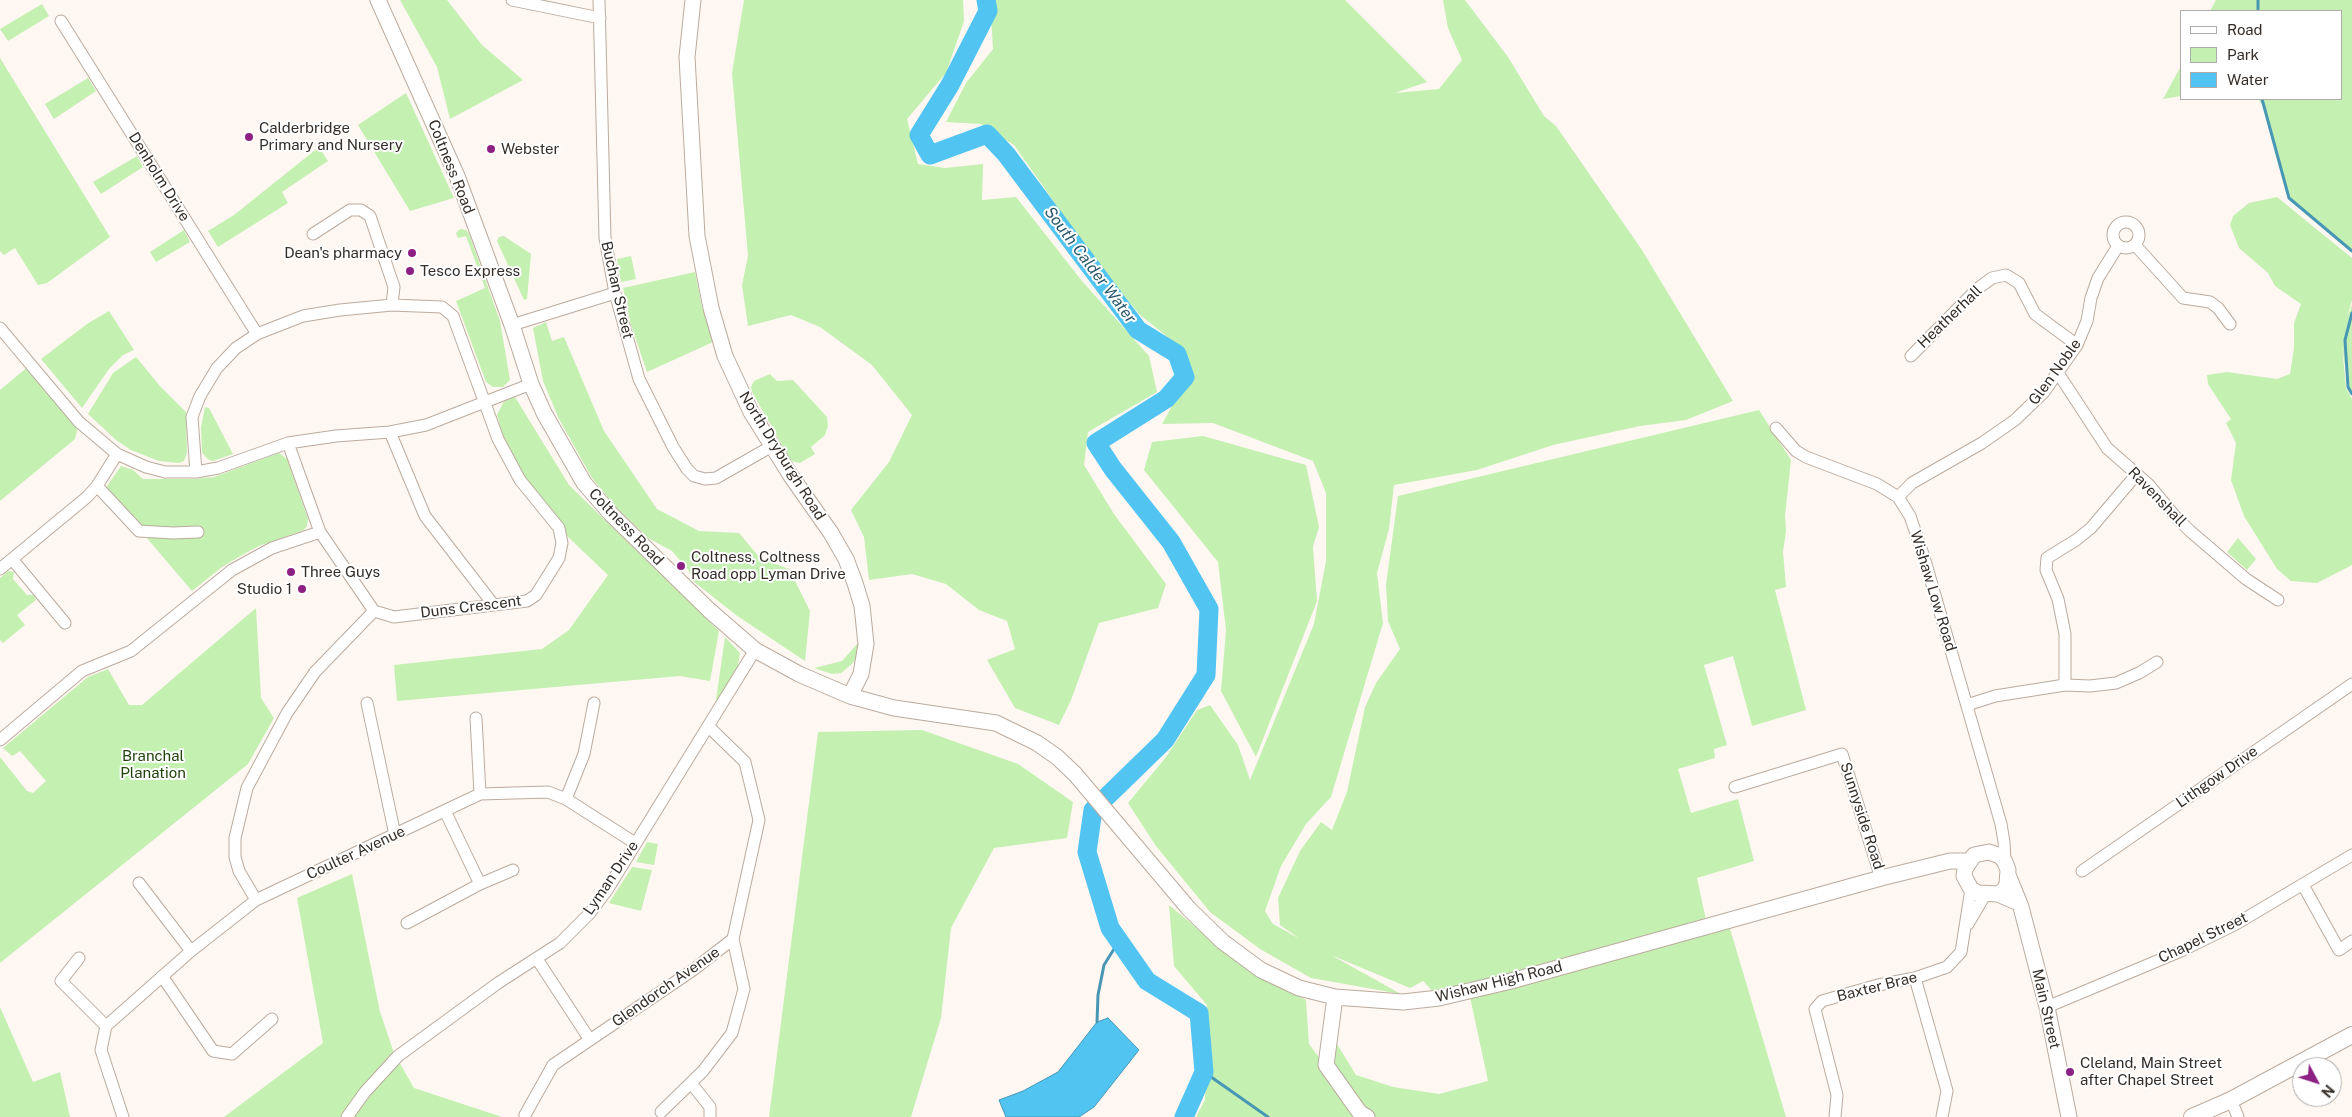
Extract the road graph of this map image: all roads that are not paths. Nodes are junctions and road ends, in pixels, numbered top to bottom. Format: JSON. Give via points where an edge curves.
{"nodes":[{"id":1,"x":378,"y":0,"type":"edge"},
{"id":2,"x":512,"y":0,"type":"edge"},
{"id":3,"x":599,"y":0,"type":"edge"},
{"id":4,"x":693,"y":0,"type":"edge"},
{"id":5,"x":600,"y":18,"type":"junction"},
{"id":6,"x":61,"y":21,"type":"dead end"},
{"id":7,"x":313,"y":234,"type":"dead end"},
{"id":8,"x":2135,"y":245,"type":"junction"},
{"id":9,"x":2118,"y":246,"type":"junction"},
{"id":10,"x":615,"y":293,"type":"junction"},
{"id":11,"x":392,"y":305,"type":"junction"},
{"id":12,"x":2230,"y":324,"type":"dead end"},
{"id":13,"x":512,"y":325,"type":"junction"},
{"id":14,"x":0,"y":328,"type":"edge"},
{"id":15,"x":257,"y":334,"type":"junction"},
{"id":16,"x":2077,"y":345,"type":"junction"},
{"id":17,"x":1912,"y":356,"type":"dead end"},
{"id":18,"x":2058,"y":373,"type":"junction"},
{"id":19,"x":531,"y":384,"type":"junction"},
{"id":20,"x":486,"y":402,"type":"junction"},
{"id":21,"x":1776,"y":428,"type":"dead end"},
{"id":22,"x":390,"y":432,"type":"junction"},
{"id":23,"x":288,"y":443,"type":"junction"},
{"id":24,"x":772,"y":446,"type":"junction"},
{"id":25,"x":117,"y":454,"type":"junction"},
{"id":26,"x":196,"y":472,"type":"junction"},
{"id":27,"x":2136,"y":474,"type":"junction"},
{"id":28,"x":97,"y":486,"type":"junction"},
{"id":29,"x":1898,"y":497,"type":"junction"},
{"id":30,"x":198,"y":532,"type":"dead end"},
{"id":31,"x":320,"y":532,"type":"junction"},
{"id":32,"x":12,"y":559,"type":"junction"},
{"id":33,"x":0,"y":569,"type":"edge"},
{"id":34,"x":2278,"y":600,"type":"dead end"},
{"id":35,"x":493,"y":604,"type":"junction"},
{"id":36,"x":374,"y":611,"type":"junction"},
{"id":37,"x":65,"y":623,"type":"dead end"},
{"id":38,"x":756,"y":650,"type":"junction"},
{"id":39,"x":2157,"y":662,"type":"dead end"},
{"id":40,"x":2352,"y":684,"type":"edge"},
{"id":41,"x":2065,"y":685,"type":"junction"},
{"id":42,"x":850,"y":696,"type":"junction"},
{"id":43,"x":367,"y":703,"type":"dead end"},
{"id":44,"x":594,"y":703,"type":"dead end"},
{"id":45,"x":1967,"y":705,"type":"junction"},
{"id":46,"x":476,"y":718,"type":"dead end"},
{"id":47,"x":708,"y":726,"type":"junction"},
{"id":48,"x":0,"y":740,"type":"edge"},
{"id":49,"x":1735,"y":787,"type":"dead end"},
{"id":50,"x":480,"y":794,"type":"junction"},
{"id":51,"x":566,"y":799,"type":"junction"},
{"id":52,"x":444,"y":811,"type":"junction"},
{"id":53,"x":1108,"y":812,"type":"joint"},
{"id":54,"x":2001,"y":824,"type":"junction"},
{"id":55,"x":395,"y":835,"type":"junction"},
{"id":56,"x":635,"y":843,"type":"junction"},
{"id":57,"x":1989,"y":852,"type":"junction"},
{"id":58,"x":2352,"y":855,"type":"edge"},
{"id":59,"x":1968,"y":860,"type":"junction"},
{"id":60,"x":1950,"y":861,"type":"junction"},
{"id":61,"x":2005,"y":862,"type":"junction"},
{"id":62,"x":513,"y":870,"type":"dead end"},
{"id":63,"x":2082,"y":871,"type":"dead end"},
{"id":64,"x":2008,"y":877,"type":"junction"},
{"id":65,"x":1881,"y":878,"type":"junction"},
{"id":66,"x":1968,"y":882,"type":"junction"},
{"id":67,"x":139,"y":884,"type":"dead end"},
{"id":68,"x":480,"y":884,"type":"junction"},
{"id":69,"x":2303,"y":885,"type":"junction"},
{"id":70,"x":1991,"y":895,"type":"junction"},
{"id":71,"x":256,"y":900,"type":"junction"},
{"id":72,"x":2019,"y":903,"type":"junction"},
{"id":73,"x":407,"y":923,"type":"dead end"},
{"id":74,"x":1966,"y":927,"type":"junction"},
{"id":75,"x":733,"y":939,"type":"junction"},
{"id":76,"x":2352,"y":941,"type":"edge"},
{"id":77,"x":191,"y":951,"type":"junction"},
{"id":78,"x":80,"y":958,"type":"dead end"},
{"id":79,"x":536,"y":959,"type":"junction"},
{"id":80,"x":162,"y":976,"type":"junction"},
{"id":81,"x":1915,"y":978,"type":"junction"},
{"id":82,"x":1335,"y":997,"type":"junction"},
{"id":83,"x":2047,"y":1007,"type":"junction"},
{"id":84,"x":272,"y":1019,"type":"dead end"},
{"id":85,"x":106,"y":1026,"type":"junction"},
{"id":86,"x":2352,"y":1035,"type":"edge"},
{"id":87,"x":590,"y":1040,"type":"junction"},
{"id":88,"x":691,"y":1083,"type":"junction"},
{"id":89,"x":2232,"y":1100,"type":"junction"},
{"id":90,"x":661,"y":1112,"type":"dead end"},
{"id":91,"x":525,"y":1115,"type":"dead end"},
{"id":92,"x":124,"y":1117,"type":"edge"},
{"id":93,"x":347,"y":1117,"type":"edge"},
{"id":94,"x":710,"y":1117,"type":"edge"},
{"id":95,"x":1367,"y":1117,"type":"edge"},
{"id":96,"x":1835,"y":1117,"type":"edge"},
{"id":97,"x":1942,"y":1117,"type":"edge"},
{"id":98,"x":2069,"y":1117,"type":"edge"},
{"id":99,"x":2192,"y":1117,"type":"edge"},
{"id":100,"x":2238,"y":1117,"type":"edge"}],
"edges":[{"from":1,"to":13,"type":"street","name":"Coltness Road","via":[[457,176]]},
{"from":2,"to":5,"type":"street"},
{"from":3,"to":5,"type":"street","name":"Buchan Street"},
{"from":4,"to":24,"type":"street","name":"North Dryburgh Road","via":[[687,57],[698,236],[703,268],[725,356],[751,412]]},
{"from":5,"to":10,"type":"street","name":"Buchan Street","via":[[605,238]]},
{"from":6,"to":15,"type":"street","name":"Denholm Drive"},
{"from":7,"to":11,"type":"street","via":[[350,210],[361,210],[370,216],[394,287]]},
{"from":8,"to":9,"type":"street","via":[[2127,249]]},
{"from":8,"to":9,"type":"street","name":"Glen Noble","via":[[2139,233],[2128,222],[2119,224],[2114,231],[2113,239]]},
{"from":8,"to":12,"type":"street","via":[[2183,298],[2210,302]]},
{"from":9,"to":16,"type":"street","name":"Glen Noble","via":[[2098,278]]},
{"from":10,"to":13,"type":"street"},
{"from":10,"to":24,"type":"street","name":"Buchan Street","via":[[639,379],[673,447],[694,476],[705,480],[716,478]]},
{"from":11,"to":15,"type":"street","name":"Duns Crescent","via":[[302,316]]},
{"from":11,"to":20,"type":"street","name":"Duns Crescent","via":[[442,306],[453,316]]},
{"from":13,"to":19,"type":"street","name":"Coltness Road"},
{"from":14,"to":25,"type":"street","via":[[79,422]]},
{"from":15,"to":26,"type":"street","name":"Duns Crescent","via":[[236,348],[217,368],[200,396],[192,417]]},
{"from":16,"to":17,"type":"street","name":"Heatherhall","via":[[2035,314],[2019,283],[2006,275],[1992,278],[1977,289]]},
{"from":16,"to":18,"type":"street","name":"Glen Noble"},
{"from":18,"to":27,"type":"street","name":"Ravenshall","via":[[2107,448]]},
{"from":18,"to":29,"type":"street","name":"Glen Noble","via":[[2015,420],[1912,483]]},
{"from":19,"to":20,"type":"street"},
{"from":19,"to":38,"type":"street","name":"Coltness Road","via":[[584,483],[611,514],[709,610]]},
{"from":20,"to":22,"type":"street","via":[[426,425]]},
{"from":20,"to":35,"type":"street","name":"Duns Crescent","via":[[498,440],[520,480],[559,528],[562,543],[559,558],[536,595],[528,601]]},
{"from":21,"to":29,"type":"street","name":"Wishaw Low Road","via":[[1806,458],[1877,484]]},
{"from":22,"to":23,"type":"street"},
{"from":22,"to":35,"type":"street","via":[[425,516]]},
{"from":23,"to":26,"type":"street","via":[[218,468]]},
{"from":23,"to":31,"type":"street"},
{"from":24,"to":42,"type":"street","name":"North Dryburgh Road","via":[[846,559],[855,583],[862,606],[866,644],[861,674]]},
{"from":25,"to":26,"type":"street","via":[[165,472]]},
{"from":25,"to":28,"type":"street"},
{"from":27,"to":34,"type":"street","name":"Ravenshall","via":[[2190,531],[2246,579]]},
{"from":27,"to":41,"type":"street","via":[[2091,528],[2047,558],[2046,570],[2058,599],[2065,634]]},
{"from":28,"to":30,"type":"street","via":[[140,531]]},
{"from":28,"to":32,"type":"street"},
{"from":29,"to":45,"type":"street","name":"Wishaw Low Road","via":[[1910,516],[1924,557]]},
{"from":31,"to":36,"type":"street"},
{"from":31,"to":48,"type":"street","via":[[272,548],[232,570],[131,651],[82,671]]},
{"from":32,"to":33,"type":"street"},
{"from":32,"to":37,"type":"street"},
{"from":35,"to":36,"type":"street","name":"Duns Crescent","via":[[394,617]]},
{"from":36,"to":71,"type":"street","via":[[315,672],[287,714],[247,788],[235,838],[235,857],[239,872]]},
{"from":38,"to":42,"type":"street","name":"Coltness Road","via":[[799,674]]},
{"from":38,"to":47,"type":"street","name":"Lyman Drive"},
{"from":39,"to":41,"type":"street","via":[[2116,683]]},
{"from":40,"to":63,"type":"street","name":"Lithgow Drive"},
{"from":41,"to":45,"type":"street","via":[[1995,696]]},
{"from":42,"to":53,"type":"street","name":"Coltness Road","via":[[894,708],[996,723],[1037,743],[1075,774]]},
{"from":43,"to":55,"type":"street"},
{"from":44,"to":51,"type":"street","via":[[584,754]]},
{"from":45,"to":54,"type":"street","name":"Wishaw Low Road"},
{"from":46,"to":50,"type":"street"},
{"from":47,"to":56,"type":"street","name":"Lyman Drive"},
{"from":47,"to":75,"type":"street","name":"Glendorch Avenue","via":[[745,762],[759,820]]},
{"from":49,"to":65,"type":"street","name":"Sunnyside Road","via":[[1842,754]]},
{"from":50,"to":51,"type":"street","name":"Coulter Avenue","via":[[534,791]]},
{"from":50,"to":52,"type":"street","name":"Coulter Avenue"},
{"from":51,"to":56,"type":"street","name":"Coulter Avenue"},
{"from":52,"to":55,"type":"street","name":"Coulter Avenue"},
{"from":52,"to":68,"type":"street"},
{"from":53,"to":82,"type":"street","name":"Wishaw High Road","via":[[1189,909],[1223,942],[1261,970],[1300,988]]},
{"from":54,"to":57,"type":"street"},
{"from":54,"to":61,"type":"street","name":"Wishaw Low Road"},
{"from":55,"to":71,"type":"street","name":"Coulter Avenue"},
{"from":56,"to":79,"type":"street","name":"Lyman Drive","via":[[590,913],[560,942]]},
{"from":57,"to":59,"type":"street","via":[[1978,853]]},
{"from":57,"to":61,"type":"street"},
{"from":58,"to":69,"type":"street","name":"Chapel Street"},
{"from":59,"to":60,"type":"street","name":"Wishaw High Road"},
{"from":59,"to":66,"type":"street"},
{"from":60,"to":65,"type":"street","name":"Wishaw High Road"},
{"from":60,"to":66,"type":"street"},
{"from":61,"to":64,"type":"street","name":"Main Street"},
{"from":62,"to":68,"type":"street"},
{"from":64,"to":70,"type":"street","via":[[2004,890]]},
{"from":64,"to":72,"type":"street","name":"Main Street"},
{"from":65,"to":82,"type":"street","name":"Wishaw High Road","via":[[1439,998],[1403,1002]]},
{"from":66,"to":70,"type":"street"},
{"from":66,"to":74,"type":"street","name":"Baxter Brae"},
{"from":67,"to":77,"type":"street"},
{"from":68,"to":73,"type":"street"},
{"from":69,"to":76,"type":"street","via":[[2339,950]]},
{"from":69,"to":83,"type":"street","name":"Chapel Street","via":[[2181,952]]},
{"from":70,"to":72,"type":"street"},
{"from":70,"to":74,"type":"street","name":"Baxter Brae"},
{"from":71,"to":77,"type":"street","name":"Coulter Avenue"},
{"from":72,"to":83,"type":"street","name":"Main Street"},
{"from":74,"to":81,"type":"street","name":"Baxter Brae","via":[[1960,952],[1954,960],[1937,972]]},
{"from":75,"to":87,"type":"street","name":"Glendorch Avenue"},
{"from":75,"to":88,"type":"street","via":[[744,989],[732,1033]]},
{"from":77,"to":80,"type":"street","name":"Coulter Avenue"},
{"from":78,"to":85,"type":"street","via":[[61,981]]},
{"from":79,"to":87,"type":"street"},
{"from":79,"to":93,"type":"street","name":"Lyman Drive","via":[[398,1056]]},
{"from":80,"to":84,"type":"street","via":[[213,1051],[232,1054]]},
{"from":80,"to":85,"type":"street","name":"Coulter Avenue"},
{"from":81,"to":96,"type":"street","name":"Baxter Brae","via":[[1822,1001],[1814,1010],[1837,1096]]},
{"from":81,"to":97,"type":"street","via":[[1948,1092]]},
{"from":82,"to":95,"type":"street","via":[[1326,1065],[1360,1113]]},
{"from":83,"to":98,"type":"street","name":"Main Street"},
{"from":85,"to":92,"type":"street","via":[[101,1050]]},
{"from":86,"to":89,"type":"main road"},
{"from":87,"to":91,"type":"street","name":"Glendorch Avenue","via":[[553,1065]]},
{"from":88,"to":90,"type":"street"},
{"from":88,"to":94,"type":"street","via":[[710,1107]]},
{"from":89,"to":99,"type":"main road"},
{"from":89,"to":100,"type":"street"}]}
